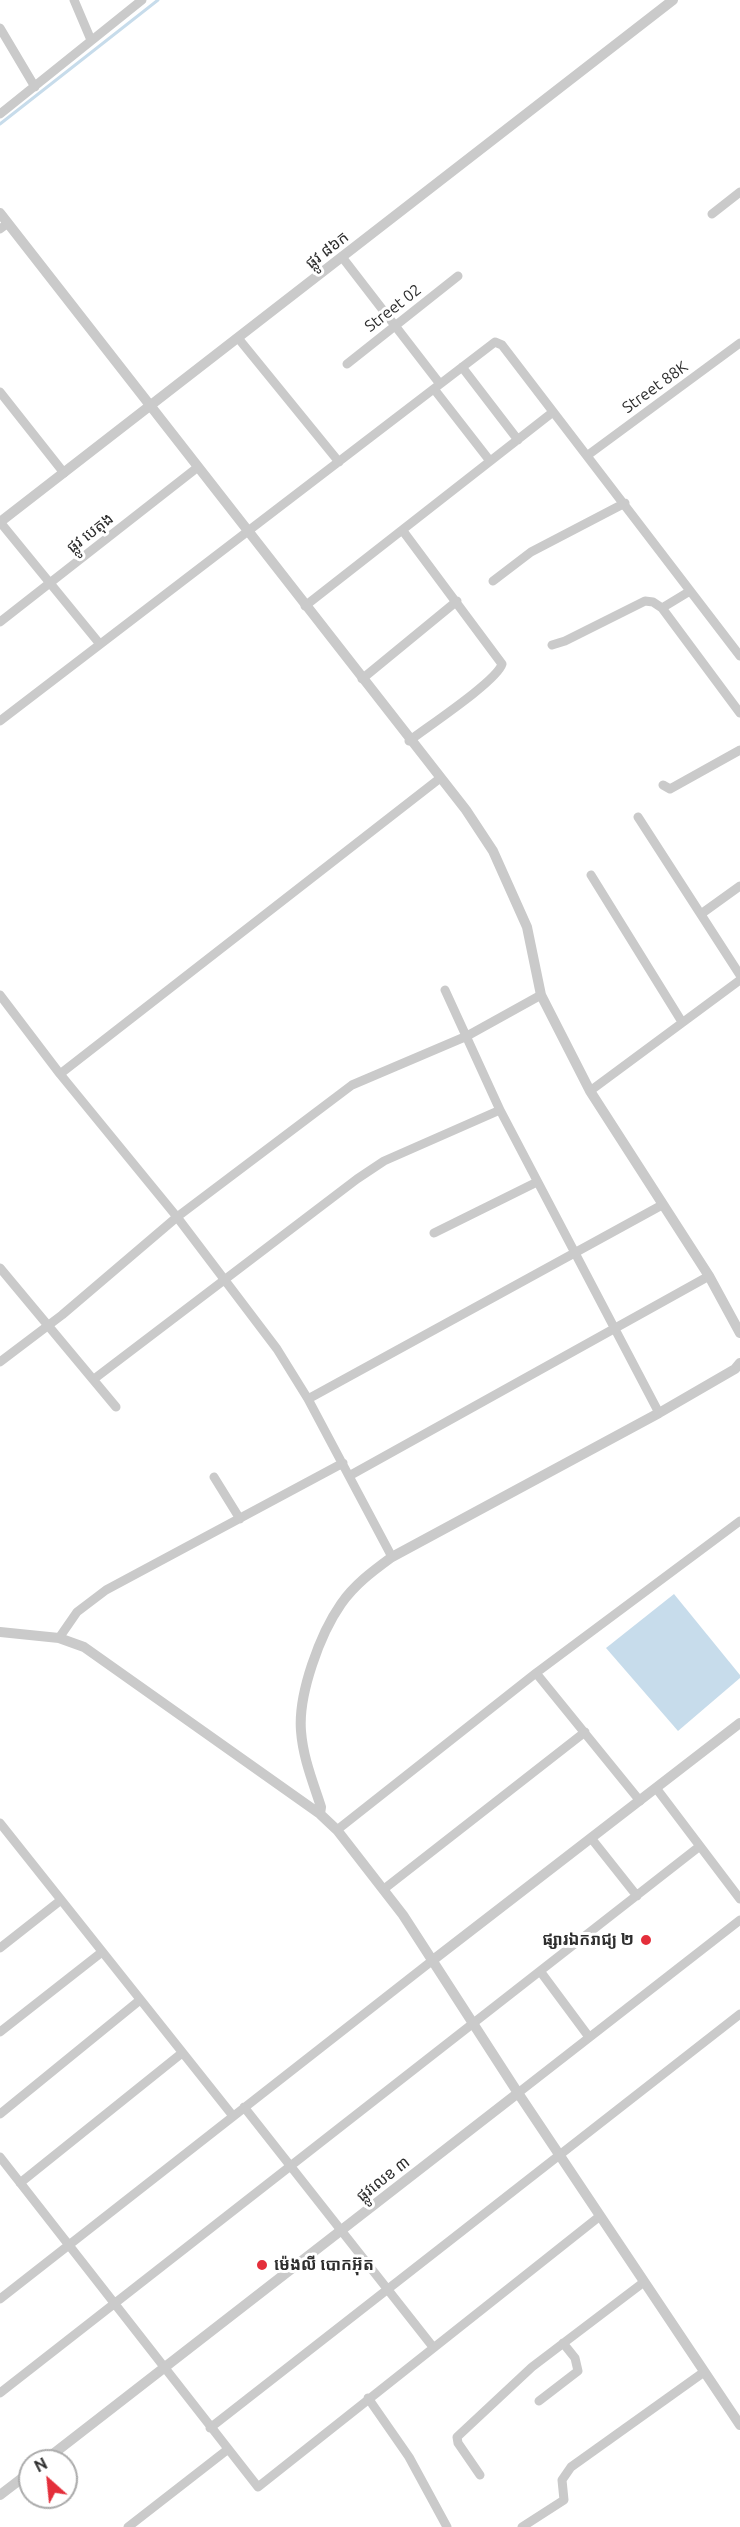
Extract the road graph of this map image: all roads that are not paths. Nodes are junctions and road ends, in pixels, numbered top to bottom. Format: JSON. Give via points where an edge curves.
{"nodes":[{"id":1,"x":74,"y":0,"type":"edge"},
{"id":2,"x":142,"y":0,"type":"edge"},
{"id":3,"x":673,"y":0,"type":"edge"},
{"id":4,"x":0,"y":28,"type":"edge"},
{"id":5,"x":91,"y":40,"type":"junction"},
{"id":6,"x":35,"y":87,"type":"junction"},
{"id":7,"x":0,"y":114,"type":"edge"},
{"id":8,"x":740,"y":192,"type":"edge"},
{"id":9,"x":0,"y":213,"type":"edge"},
{"id":10,"x":712,"y":214,"type":"dead end"},
{"id":11,"x":4,"y":226,"type":"edge"},
{"id":12,"x":342,"y":257,"type":"junction"},
{"id":13,"x":458,"y":276,"type":"dead end"},
{"id":14,"x":395,"y":326,"type":"junction"},
{"id":15,"x":238,"y":338,"type":"junction"},
{"id":16,"x":740,"y":343,"type":"edge"},
{"id":17,"x":347,"y":364,"type":"dead end"},
{"id":18,"x":462,"y":367,"type":"junction"},
{"id":19,"x":437,"y":386,"type":"junction"},
{"id":20,"x":0,"y":392,"type":"edge"},
{"id":21,"x":149,"y":407,"type":"junction"},
{"id":22,"x":553,"y":412,"type":"junction"},
{"id":23,"x":518,"y":440,"type":"junction"},
{"id":24,"x":588,"y":455,"type":"junction"},
{"id":25,"x":490,"y":461,"type":"junction"},
{"id":26,"x":339,"y":462,"type":"junction"},
{"id":27,"x":198,"y":467,"type":"junction"},
{"id":28,"x":64,"y":473,"type":"junction"},
{"id":29,"x":624,"y":503,"type":"junction"},
{"id":30,"x":0,"y":522,"type":"edge"},
{"id":31,"x":404,"y":531,"type":"junction"},
{"id":32,"x":248,"y":532,"type":"junction"},
{"id":33,"x":493,"y":581,"type":"dead end"},
{"id":34,"x":49,"y":584,"type":"junction"},
{"id":35,"x":690,"y":591,"type":"junction"},
{"id":36,"x":457,"y":601,"type":"junction"},
{"id":37,"x":304,"y":606,"type":"junction"},
{"id":38,"x":662,"y":608,"type":"junction"},
{"id":39,"x":0,"y":622,"type":"edge"},
{"id":40,"x":99,"y":644,"type":"junction"},
{"id":41,"x":552,"y":645,"type":"dead end"},
{"id":42,"x":740,"y":656,"type":"edge"},
{"id":43,"x":362,"y":679,"type":"junction"},
{"id":44,"x":740,"y":712,"type":"edge"},
{"id":45,"x":0,"y":721,"type":"edge"},
{"id":46,"x":409,"y":741,"type":"junction"},
{"id":47,"x":740,"y":750,"type":"edge"},
{"id":48,"x":439,"y":779,"type":"junction"},
{"id":49,"x":663,"y":785,"type":"dead end"},
{"id":50,"x":638,"y":817,"type":"dead end"},
{"id":51,"x":591,"y":875,"type":"dead end"},
{"id":52,"x":740,"y":886,"type":"edge"},
{"id":53,"x":701,"y":914,"type":"junction"},
{"id":54,"x":740,"y":975,"type":"edge"},
{"id":55,"x":740,"y":980,"type":"edge"},
{"id":56,"x":445,"y":990,"type":"dead end"},
{"id":57,"x":0,"y":995,"type":"edge"},
{"id":58,"x":541,"y":995,"type":"junction"},
{"id":59,"x":682,"y":1022,"type":"junction"},
{"id":60,"x":467,"y":1036,"type":"junction"},
{"id":61,"x":60,"y":1074,"type":"junction"},
{"id":62,"x":591,"y":1091,"type":"junction"},
{"id":63,"x":500,"y":1110,"type":"junction"},
{"id":64,"x":537,"y":1182,"type":"junction"},
{"id":65,"x":662,"y":1205,"type":"junction"},
{"id":66,"x":177,"y":1217,"type":"junction"},
{"id":67,"x":434,"y":1233,"type":"dead end"},
{"id":68,"x":574,"y":1252,"type":"junction"},
{"id":69,"x":1,"y":1270,"type":"edge"},
{"id":70,"x":709,"y":1276,"type":"junction"},
{"id":71,"x":224,"y":1280,"type":"junction"},
{"id":72,"x":48,"y":1325,"type":"junction"},
{"id":73,"x":614,"y":1329,"type":"junction"},
{"id":74,"x":740,"y":1333,"type":"edge"},
{"id":75,"x":0,"y":1362,"type":"edge"},
{"id":76,"x":740,"y":1363,"type":"edge"},
{"id":77,"x":94,"y":1379,"type":"junction"},
{"id":78,"x":308,"y":1399,"type":"junction"},
{"id":79,"x":116,"y":1407,"type":"dead end"},
{"id":80,"x":659,"y":1413,"type":"junction"},
{"id":81,"x":343,"y":1463,"type":"junction"},
{"id":82,"x":349,"y":1476,"type":"junction"},
{"id":83,"x":214,"y":1477,"type":"dead end"},
{"id":84,"x":240,"y":1519,"type":"junction"},
{"id":85,"x":740,"y":1521,"type":"edge"},
{"id":86,"x":392,"y":1557,"type":"junction"},
{"id":87,"x":0,"y":1632,"type":"edge"},
{"id":88,"x":59,"y":1638,"type":"junction"},
{"id":89,"x":536,"y":1673,"type":"junction"},
{"id":90,"x":740,"y":1723,"type":"edge"},
{"id":91,"x":585,"y":1732,"type":"junction"},
{"id":92,"x":656,"y":1788,"type":"junction"},
{"id":93,"x":640,"y":1801,"type":"junction"},
{"id":94,"x":320,"y":1814,"type":"junction"},
{"id":95,"x":0,"y":1823,"type":"edge"},
{"id":96,"x":337,"y":1830,"type":"junction"},
{"id":97,"x":591,"y":1838,"type":"junction"},
{"id":98,"x":700,"y":1846,"type":"junction"},
{"id":99,"x":384,"y":1889,"type":"junction"},
{"id":100,"x":637,"y":1896,"type":"junction"},
{"id":101,"x":740,"y":1899,"type":"edge"},
{"id":102,"x":61,"y":1900,"type":"junction"},
{"id":103,"x":740,"y":1920,"type":"edge"},
{"id":104,"x":0,"y":1948,"type":"edge"},
{"id":105,"x":102,"y":1952,"type":"junction"},
{"id":106,"x":433,"y":1960,"type":"junction"},
{"id":107,"x":540,"y":1971,"type":"junction"},
{"id":108,"x":140,"y":2000,"type":"junction"},
{"id":109,"x":740,"y":2014,"type":"edge"},
{"id":110,"x":473,"y":2024,"type":"junction"},
{"id":111,"x":0,"y":2032,"type":"edge"},
{"id":112,"x":590,"y":2037,"type":"junction"},
{"id":113,"x":182,"y":2053,"type":"junction"},
{"id":114,"x":518,"y":2093,"type":"junction"},
{"id":115,"x":244,"y":2107,"type":"junction"},
{"id":116,"x":0,"y":2114,"type":"edge"},
{"id":117,"x":233,"y":2116,"type":"junction"},
{"id":118,"x":559,"y":2156,"type":"junction"},
{"id":119,"x":0,"y":2157,"type":"edge"},
{"id":120,"x":290,"y":2166,"type":"junction"},
{"id":121,"x":20,"y":2183,"type":"junction"},
{"id":122,"x":600,"y":2216,"type":"junction"},
{"id":123,"x":341,"y":2230,"type":"junction"},
{"id":124,"x":68,"y":2245,"type":"junction"},
{"id":125,"x":645,"y":2282,"type":"junction"},
{"id":126,"x":388,"y":2289,"type":"junction"},
{"id":127,"x":0,"y":2299,"type":"edge"},
{"id":128,"x":114,"y":2304,"type":"junction"},
{"id":129,"x":562,"y":2343,"type":"junction"},
{"id":130,"x":433,"y":2347,"type":"junction"},
{"id":131,"x":164,"y":2368,"type":"junction"},
{"id":132,"x":704,"y":2372,"type":"junction"},
{"id":133,"x":0,"y":2393,"type":"edge"},
{"id":134,"x":368,"y":2398,"type":"junction"},
{"id":135,"x":539,"y":2401,"type":"dead end"},
{"id":136,"x":740,"y":2425,"type":"edge"},
{"id":137,"x":210,"y":2428,"type":"junction"},
{"id":138,"x":59,"y":2449,"type":"edge"},
{"id":139,"x":227,"y":2450,"type":"junction"},
{"id":140,"x":480,"y":2475,"type":"dead end"},
{"id":141,"x":18,"y":2481,"type":"edge"},
{"id":142,"x":0,"y":2495,"type":"edge"},
{"id":143,"x":128,"y":2527,"type":"edge"},
{"id":144,"x":447,"y":2527,"type":"edge"},
{"id":145,"x":522,"y":2527,"type":"edge"}],
"edges":[{"from":1,"to":5,"type":"street"},
{"from":2,"to":5,"type":"street"},
{"from":3,"to":12,"type":"street","name":"ផ្លូវ ៨៦ក"},
{"from":4,"to":6,"type":"street"},
{"from":5,"to":6,"type":"street"},
{"from":6,"to":7,"type":"street"},
{"from":8,"to":10,"type":"street"},
{"from":9,"to":11,"type":"street"},
{"from":11,"to":21,"type":"street"},
{"from":12,"to":14,"type":"street"},
{"from":12,"to":15,"type":"street","name":"ផ្លូវ ៨៦ក"},
{"from":13,"to":14,"type":"street","name":"Street 02"},
{"from":14,"to":17,"type":"street","name":"Street 02"},
{"from":14,"to":19,"type":"street"},
{"from":15,"to":21,"type":"street","name":"ផ្លូវ ៨៦ក"},
{"from":15,"to":26,"type":"street"},
{"from":16,"to":24,"type":"street","name":"Street 88K"},
{"from":18,"to":19,"type":"street"},
{"from":18,"to":22,"type":"street","via":[[495,342],[502,345]]},
{"from":18,"to":23,"type":"street"},
{"from":19,"to":25,"type":"street"},
{"from":19,"to":26,"type":"street"},
{"from":20,"to":28,"type":"street"},
{"from":21,"to":27,"type":"street"},
{"from":21,"to":28,"type":"street","name":"ផ្លូវ ៨៦ក"},
{"from":22,"to":23,"type":"street"},
{"from":22,"to":24,"type":"street"},
{"from":23,"to":25,"type":"street"},
{"from":24,"to":29,"type":"street"},
{"from":25,"to":31,"type":"street"},
{"from":26,"to":32,"type":"street"},
{"from":27,"to":32,"type":"street"},
{"from":27,"to":34,"type":"street","name":"ផ្លូវ បេតុង"},
{"from":28,"to":30,"type":"street","name":"ផ្លូវ ៨៦ក"},
{"from":29,"to":33,"type":"street","via":[[531,552]]},
{"from":29,"to":35,"type":"street"},
{"from":30,"to":34,"type":"street"},
{"from":31,"to":36,"type":"street"},
{"from":31,"to":37,"type":"street"},
{"from":32,"to":37,"type":"street"},
{"from":32,"to":40,"type":"street"},
{"from":34,"to":39,"type":"street","name":"ផ្លូវ បេតុង"},
{"from":34,"to":40,"type":"street"},
{"from":35,"to":38,"type":"street"},
{"from":35,"to":42,"type":"street"},
{"from":36,"to":43,"type":"street"},
{"from":36,"to":46,"type":"street","via":[[500,658],[500,671]]},
{"from":37,"to":43,"type":"street"},
{"from":38,"to":41,"type":"street","via":[[645,601]]},
{"from":38,"to":44,"type":"street"},
{"from":40,"to":45,"type":"street"},
{"from":43,"to":46,"type":"street"},
{"from":46,"to":48,"type":"street"},
{"from":47,"to":49,"type":"street","via":[[677,786],[669,789]]},
{"from":48,"to":58,"type":"street","via":[[466,810],[492,851],[527,927]]},
{"from":48,"to":61,"type":"street"},
{"from":50,"to":53,"type":"street"},
{"from":51,"to":59,"type":"street"},
{"from":52,"to":53,"type":"street"},
{"from":53,"to":54,"type":"street"},
{"from":55,"to":59,"type":"street"},
{"from":56,"to":60,"type":"street"},
{"from":57,"to":61,"type":"street"},
{"from":58,"to":60,"type":"street"},
{"from":58,"to":62,"type":"street"},
{"from":59,"to":62,"type":"street"},
{"from":60,"to":63,"type":"street"},
{"from":60,"to":66,"type":"street","via":[[352,1085]]},
{"from":61,"to":66,"type":"street"},
{"from":62,"to":65,"type":"street"},
{"from":63,"to":64,"type":"street"},
{"from":63,"to":71,"type":"street","via":[[384,1161]]},
{"from":64,"to":67,"type":"street"},
{"from":64,"to":68,"type":"street"},
{"from":65,"to":68,"type":"street"},
{"from":65,"to":70,"type":"street"},
{"from":66,"to":71,"type":"street"},
{"from":66,"to":72,"type":"street"},
{"from":68,"to":73,"type":"street"},
{"from":68,"to":78,"type":"street"},
{"from":69,"to":72,"type":"street"},
{"from":70,"to":73,"type":"street"},
{"from":70,"to":74,"type":"street"},
{"from":71,"to":77,"type":"street"},
{"from":71,"to":78,"type":"street","via":[[277,1349]]},
{"from":72,"to":75,"type":"street"},
{"from":72,"to":77,"type":"street"},
{"from":73,"to":80,"type":"street"},
{"from":73,"to":82,"type":"street"},
{"from":76,"to":80,"type":"street"},
{"from":77,"to":79,"type":"street"},
{"from":78,"to":81,"type":"street"},
{"from":80,"to":86,"type":"street"},
{"from":81,"to":82,"type":"street"},
{"from":81,"to":84,"type":"street"},
{"from":82,"to":86,"type":"street"},
{"from":83,"to":84,"type":"street"},
{"from":84,"to":88,"type":"street","via":[[106,1590],[76,1612]]},
{"from":85,"to":89,"type":"street"},
{"from":86,"to":94,"type":"street","via":[[367,1575],[340,1605],[312,1670],[301,1729]]},
{"from":87,"to":88,"type":"street"},
{"from":88,"to":94,"type":"street","via":[[84,1647]]},
{"from":89,"to":91,"type":"street"},
{"from":89,"to":96,"type":"street"},
{"from":90,"to":92,"type":"street"},
{"from":91,"to":93,"type":"street"},
{"from":91,"to":99,"type":"street"},
{"from":92,"to":93,"type":"street"},
{"from":92,"to":98,"type":"street"},
{"from":93,"to":97,"type":"street"},
{"from":94,"to":96,"type":"street"},
{"from":95,"to":102,"type":"street"},
{"from":96,"to":99,"type":"street"},
{"from":97,"to":100,"type":"street"},
{"from":97,"to":106,"type":"street"},
{"from":98,"to":100,"type":"street"},
{"from":98,"to":101,"type":"street"},
{"from":99,"to":106,"type":"street"},
{"from":100,"to":107,"type":"street"},
{"from":102,"to":104,"type":"street"},
{"from":102,"to":105,"type":"street"},
{"from":103,"to":112,"type":"street","name":"ផ្លូវលេខ ៣"},
{"from":105,"to":108,"type":"street"},
{"from":105,"to":111,"type":"street"},
{"from":106,"to":110,"type":"street"},
{"from":106,"to":115,"type":"street"},
{"from":107,"to":110,"type":"street"},
{"from":107,"to":112,"type":"street"},
{"from":108,"to":113,"type":"street"},
{"from":108,"to":116,"type":"street"},
{"from":109,"to":118,"type":"street"},
{"from":110,"to":114,"type":"street"},
{"from":110,"to":120,"type":"street"},
{"from":112,"to":114,"type":"street","name":"ផ្លូវលេខ ៣"},
{"from":113,"to":117,"type":"street"},
{"from":113,"to":121,"type":"street"},
{"from":114,"to":118,"type":"street"},
{"from":114,"to":123,"type":"street","name":"ផ្លូវលេខ ៣"},
{"from":115,"to":117,"type":"street"},
{"from":115,"to":120,"type":"street"},
{"from":117,"to":124,"type":"street"},
{"from":118,"to":122,"type":"street"},
{"from":118,"to":126,"type":"street"},
{"from":119,"to":121,"type":"street"},
{"from":120,"to":123,"type":"street"},
{"from":120,"to":128,"type":"street"},
{"from":121,"to":124,"type":"street"},
{"from":122,"to":125,"type":"street"},
{"from":122,"to":130,"type":"street"},
{"from":123,"to":126,"type":"street"},
{"from":123,"to":131,"type":"street","name":"ផ្លូវលេខ ៣"},
{"from":124,"to":127,"type":"street"},
{"from":124,"to":128,"type":"street"},
{"from":125,"to":129,"type":"street"},
{"from":125,"to":132,"type":"street"},
{"from":126,"to":130,"type":"street"},
{"from":126,"to":137,"type":"street"},
{"from":128,"to":131,"type":"street"},
{"from":128,"to":133,"type":"street"},
{"from":129,"to":135,"type":"street","via":[[578,2364],[578,2371]]},
{"from":129,"to":140,"type":"street","via":[[490,2403],[457,2437]]},
{"from":130,"to":134,"type":"street"},
{"from":131,"to":137,"type":"street"},
{"from":131,"to":138,"type":"street","name":"ផ្លូវលេខ ៣"},
{"from":132,"to":136,"type":"street"},
{"from":132,"to":145,"type":"street","via":[[572,2467],[562,2480],[564,2500]]},
{"from":134,"to":139,"type":"street","via":[[258,2487]]},
{"from":134,"to":144,"type":"street","via":[[409,2457]]},
{"from":137,"to":139,"type":"street"},
{"from":139,"to":143,"type":"street"},
{"from":141,"to":142,"type":"street"}]}
